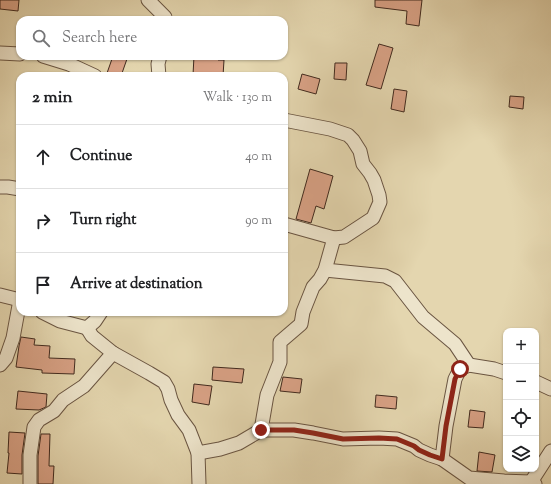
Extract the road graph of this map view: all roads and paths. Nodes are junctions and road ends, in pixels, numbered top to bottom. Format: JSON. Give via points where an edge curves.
{"nodes":[{"id":1,"x":148,"y":0,"type":"edge"},
{"id":2,"x":164,"y":16,"type":"edge"},
{"id":3,"x":0,"y":53,"type":"edge"},
{"id":4,"x":16,"y":54,"type":"edge"},
{"id":5,"x":56,"y":60,"type":"edge"},
{"id":6,"x":159,"y":60,"type":"edge"},
{"id":7,"x":86,"y":72,"type":"edge"},
{"id":8,"x":159,"y":72,"type":"edge"},
{"id":9,"x":288,"y":121,"type":"edge"},
{"id":10,"x":0,"y":176,"type":"edge"},
{"id":11,"x":9,"y":188,"type":"edge"},
{"id":12,"x":288,"y":225,"type":"edge"},
{"id":13,"x":334,"y":238,"type":"junction"},
{"id":14,"x":325,"y":270,"type":"junction"},
{"id":15,"x":0,"y":295,"type":"edge"},
{"id":16,"x":16,"y":299,"type":"edge"},
{"id":17,"x":17,"y":316,"type":"edge"},
{"id":18,"x":49,"y":316,"type":"edge"},
{"id":19,"x":98,"y":316,"type":"edge"},
{"id":20,"x":87,"y":328,"type":"junction"},
{"id":21,"x":113,"y":353,"type":"junction"},
{"id":22,"x":469,"y":365,"type":"junction"},
{"id":23,"x":0,"y":366,"type":"edge"},
{"id":24,"x":503,"y":372,"type":"edge"},
{"id":25,"x":539,"y":383,"type":"edge"},
{"id":26,"x":551,"y":389,"type":"edge"},
{"id":27,"x":261,"y":430,"type":"junction"},
{"id":28,"x":551,"y":451,"type":"edge"},
{"id":29,"x":198,"y":453,"type":"junction"},
{"id":30,"x":442,"y":459,"type":"junction"},
{"id":31,"x":503,"y":483,"type":"edge"},
{"id":32,"x":533,"y":483,"type":"edge"},
{"id":33,"x":30,"y":484,"type":"edge"},
{"id":34,"x":199,"y":484,"type":"edge"}],
"edges":[{"from":1,"to":2,"type":"street"},
{"from":3,"to":4,"type":"street"},
{"from":5,"to":7,"type":"street"},
{"from":6,"to":8,"type":"street"},
{"from":9,"to":13,"type":"street","via":[[348,135],[360,151],[363,164],[374,180],[380,202],[373,218],[344,237]]},
{"from":10,"to":11,"type":"street"},
{"from":12,"to":13,"type":"street"},
{"from":13,"to":14,"type":"street"},
{"from":14,"to":22,"type":"street","via":[[385,276],[395,281],[424,317],[455,344]]},
{"from":14,"to":27,"type":"street","via":[[313,287],[301,324],[280,342],[280,362],[266,395]]},
{"from":15,"to":16,"type":"street"},
{"from":17,"to":23,"type":"street","via":[[13,338],[6,358]]},
{"from":18,"to":20,"type":"street","via":[[60,322]]},
{"from":19,"to":20,"type":"street"},
{"from":20,"to":21,"type":"street","via":[[92,336]]},
{"from":21,"to":29,"type":"street","via":[[164,382]]},
{"from":21,"to":33,"type":"street","via":[[84,386],[63,400],[34,427],[30,455]]},
{"from":22,"to":24,"type":"street"},
{"from":22,"to":30,"type":"street","via":[[460,369],[455,379]]},
{"from":25,"to":26,"type":"street"},
{"from":27,"to":29,"type":"street","via":[[239,443]]},
{"from":27,"to":30,"type":"street","via":[[294,430],[343,439],[397,439]]},
{"from":28,"to":32,"type":"street"},
{"from":29,"to":34,"type":"street"},
{"from":30,"to":31,"type":"street","via":[[469,478]]},
{"from":31,"to":32,"type":"street"}]}
